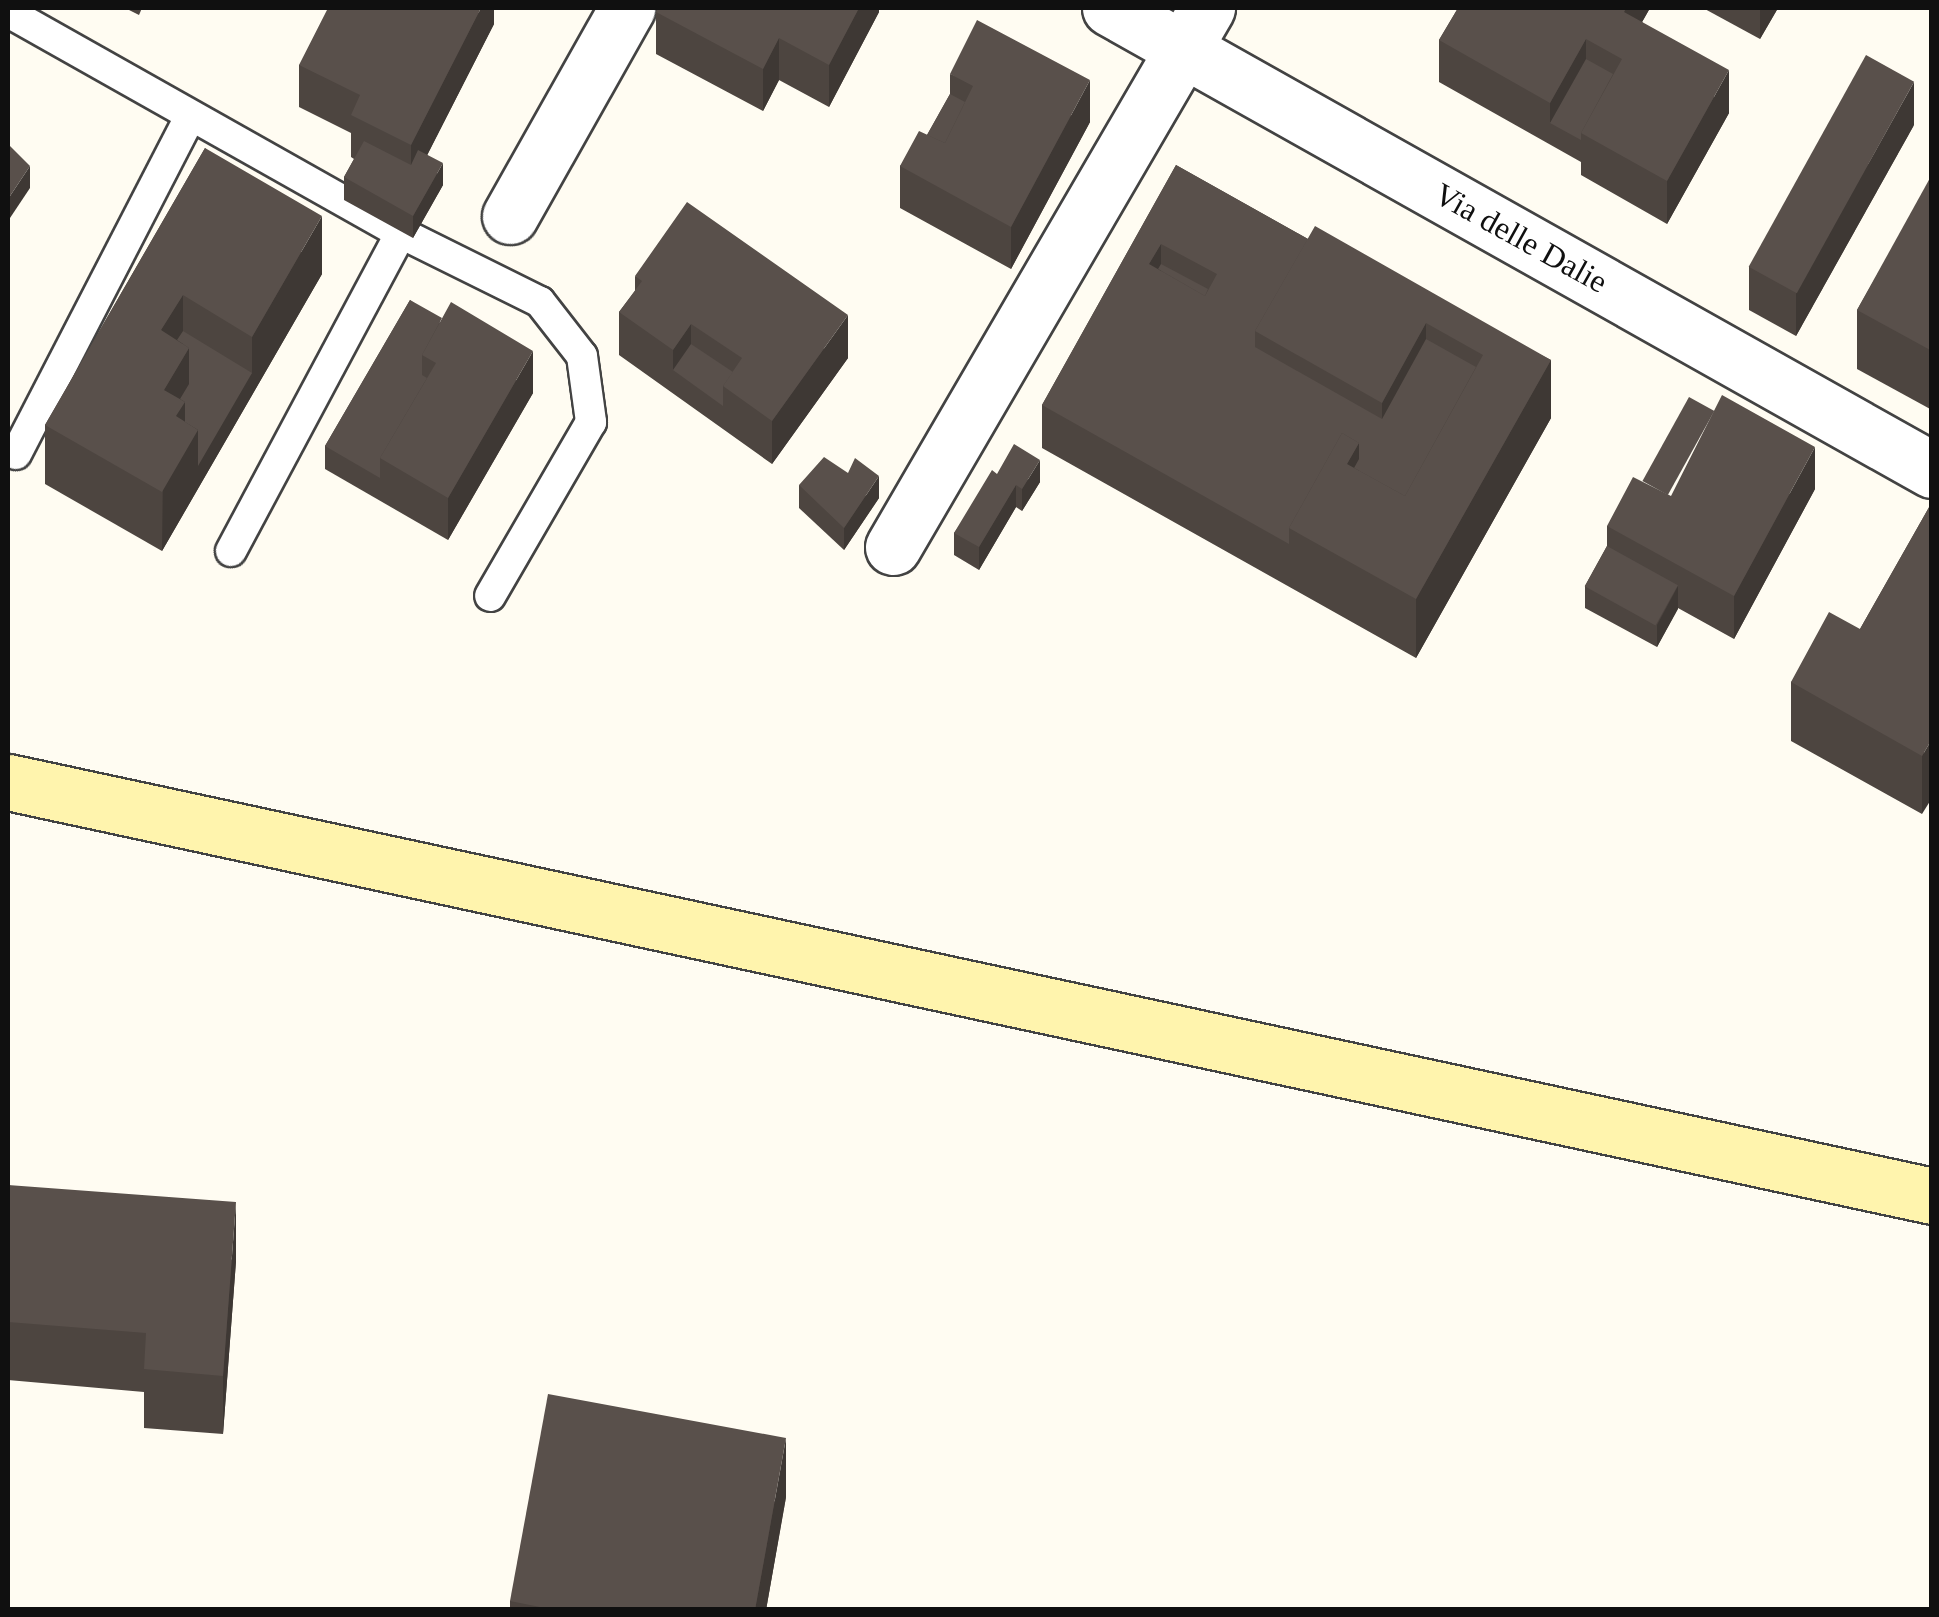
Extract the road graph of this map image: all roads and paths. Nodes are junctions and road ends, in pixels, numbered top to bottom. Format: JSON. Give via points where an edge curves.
{"nodes":[{"id":1,"x":626,"y":8,"type":"edge"},
{"id":2,"x":1110,"y":8,"type":"edge"},
{"id":3,"x":8,"y":12,"type":"edge"},
{"id":4,"x":1195,"y":28,"type":"edge"},
{"id":5,"x":190,"y":117,"type":"junction"},
{"id":6,"x":510,"y":216,"type":"dead end"},
{"id":7,"x":401,"y":233,"type":"junction"},
{"id":8,"x":16,"y":454,"type":"dead end"},
{"id":9,"x":1932,"y":470,"type":"edge"},
{"id":10,"x":892,"y":546,"type":"dead end"},
{"id":11,"x":230,"y":550,"type":"dead end"},
{"id":12,"x":490,"y":596,"type":"dead end"},
{"id":13,"x":8,"y":782,"type":"edge"},
{"id":14,"x":1932,"y":1196,"type":"edge"}],
"edges":[{"from":1,"to":6,"type":"street"},
{"from":2,"to":4,"type":"street","name":"Via delle Dalie"},
{"from":3,"to":5,"type":"lane"},
{"from":4,"to":9,"type":"street","name":"Via delle Dalie"},
{"from":4,"to":10,"type":"street"},
{"from":5,"to":7,"type":"lane"},
{"from":5,"to":8,"type":"lane"},
{"from":7,"to":11,"type":"lane"},
{"from":7,"to":12,"type":"lane","via":[[540,302],[582,356],[591,422]]},
{"from":13,"to":14,"type":"main road"}]}
